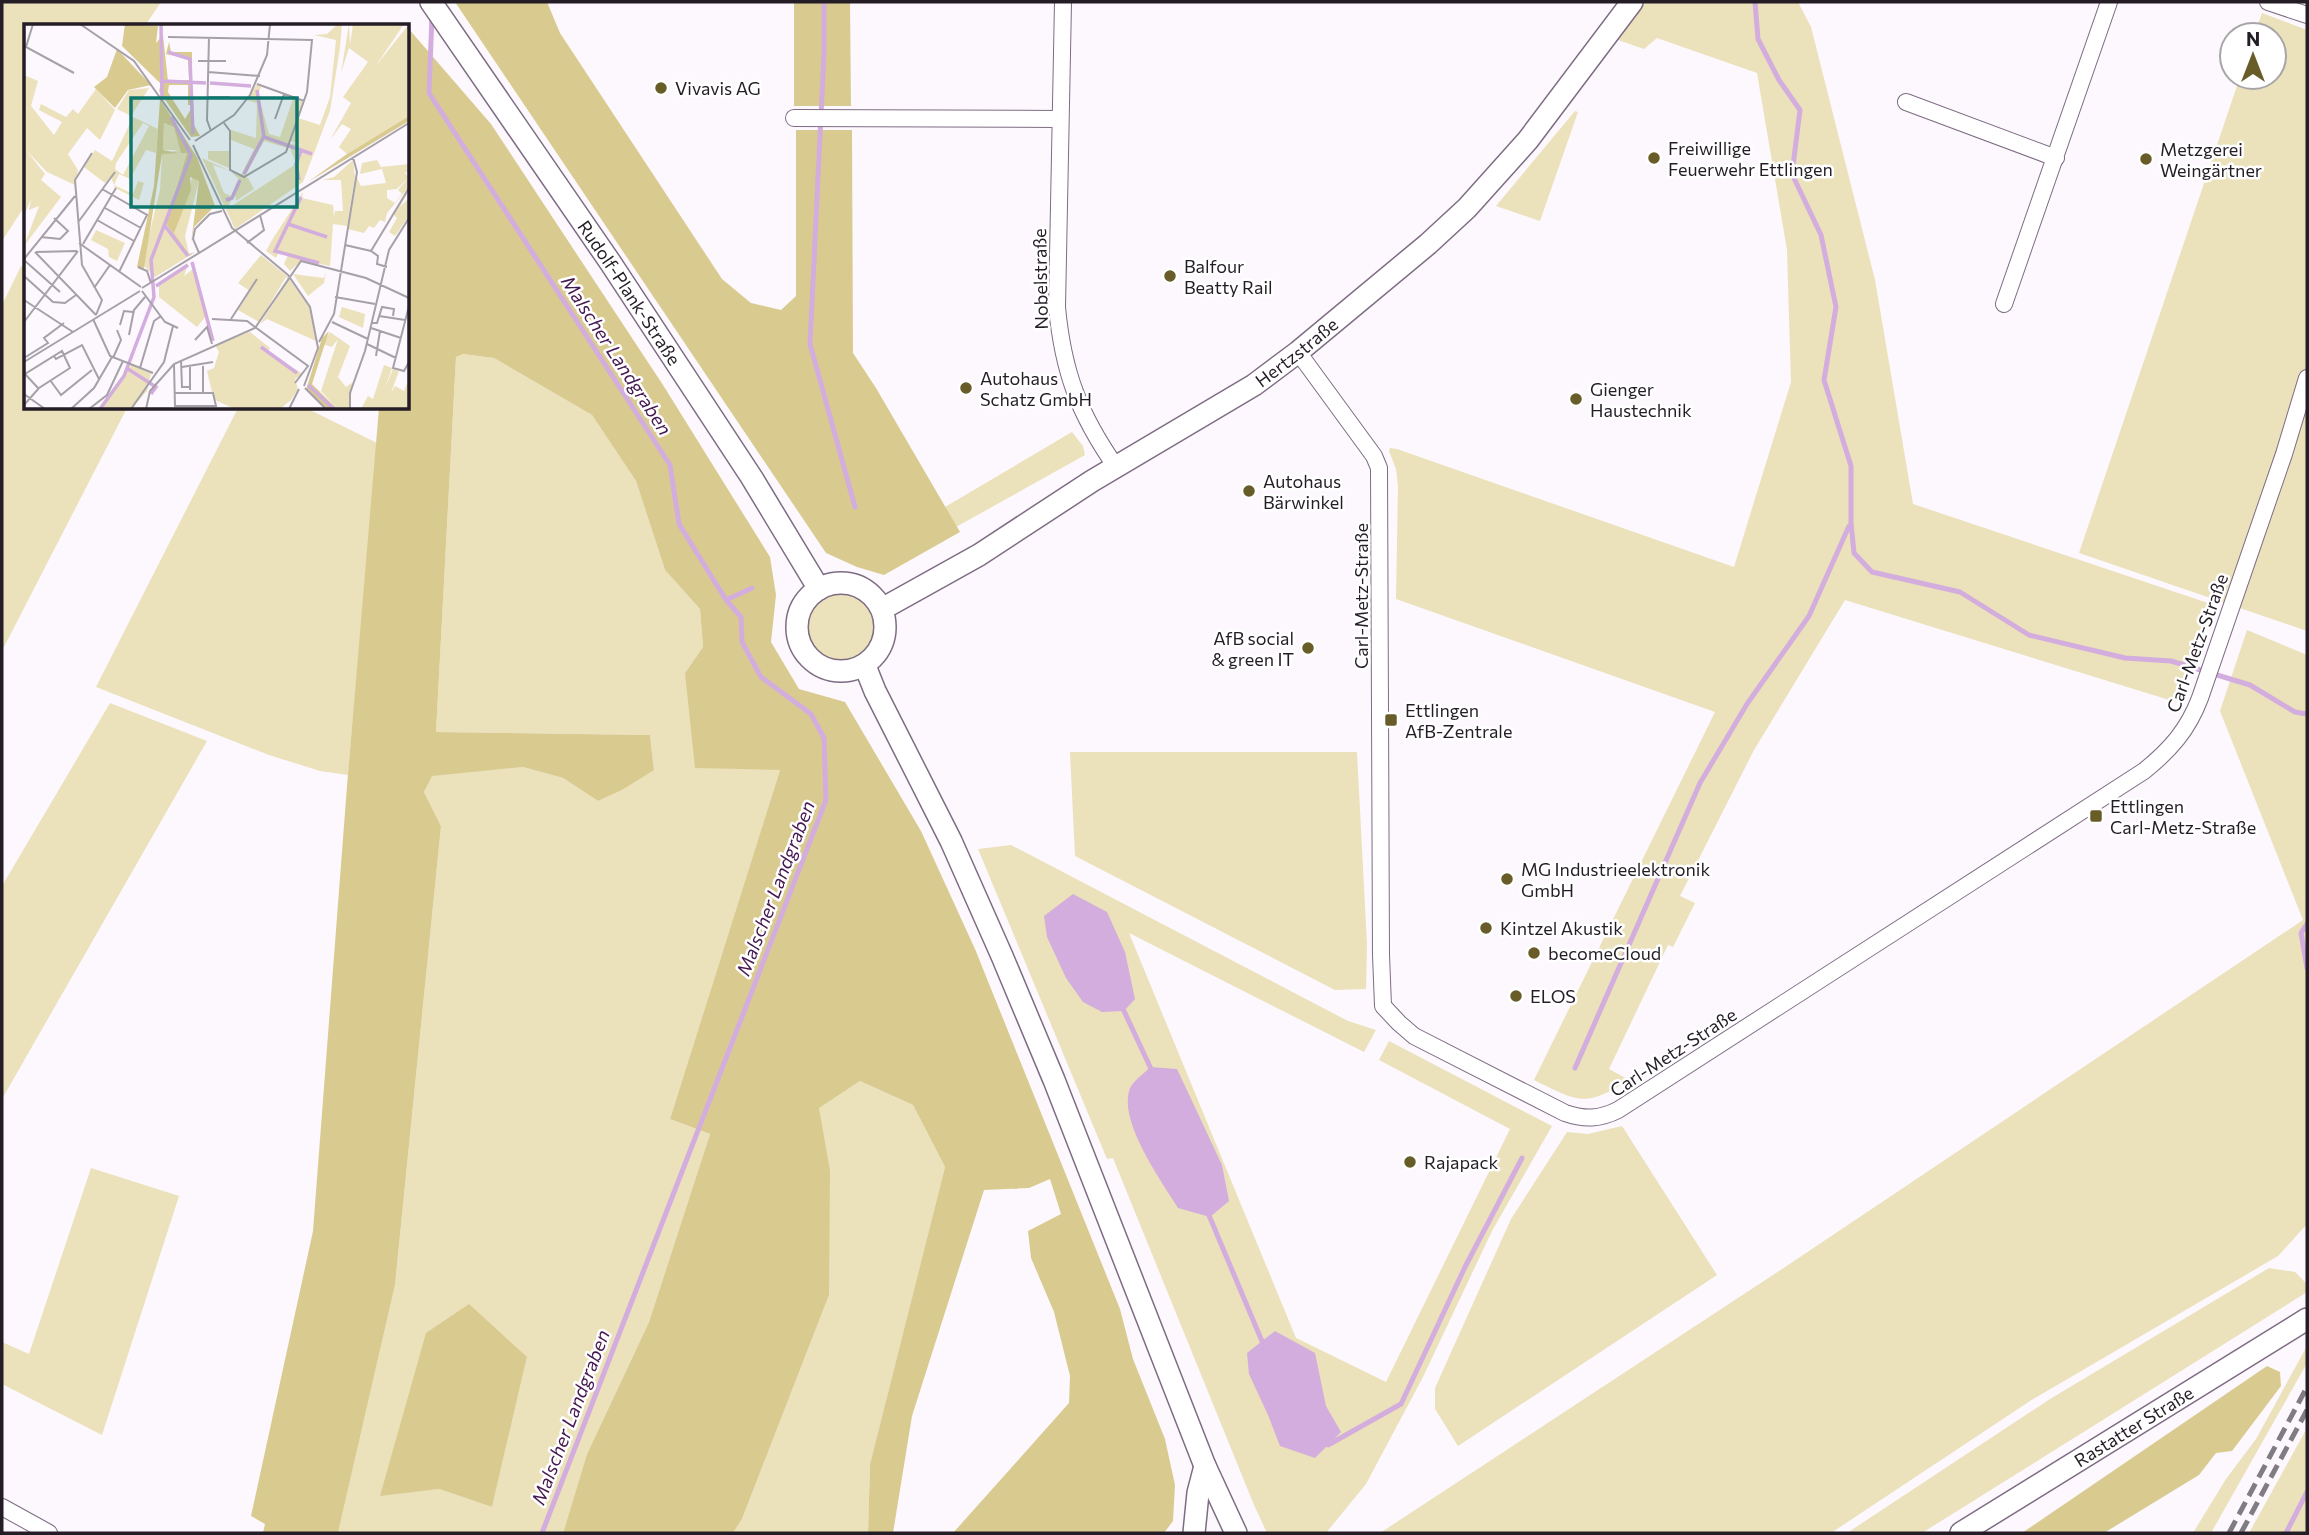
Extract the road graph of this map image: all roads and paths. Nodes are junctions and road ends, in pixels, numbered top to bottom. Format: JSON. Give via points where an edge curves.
{"nodes":[{"id":1,"x":431,"y":2,"type":"edge"},
{"id":2,"x":1063,"y":2,"type":"edge"},
{"id":3,"x":1632,"y":2,"type":"edge"},
{"id":4,"x":2109,"y":2,"type":"edge"},
{"id":5,"x":2268,"y":2,"type":"edge"},
{"id":6,"x":2307,"y":15,"type":"edge"},
{"id":7,"x":1906,"y":102,"type":"dead end"},
{"id":8,"x":794,"y":118,"type":"dead end"},
{"id":9,"x":1060,"y":119,"type":"junction"},
{"id":10,"x":2056,"y":158,"type":"junction"},
{"id":11,"x":2004,"y":304,"type":"dead end"},
{"id":12,"x":1298,"y":352,"type":"junction"},
{"id":13,"x":2307,"y":378,"type":"edge"},
{"id":14,"x":1116,"y":467,"type":"junction"},
{"id":15,"x":818,"y":589,"type":"junction"},
{"id":16,"x":882,"y":609,"type":"junction"},
{"id":17,"x":865,"y":666,"type":"junction"},
{"id":18,"x":2307,"y":1318,"type":"edge"},
{"id":19,"x":1205,"y":1466,"type":"junction"},
{"id":20,"x":2,"y":1507,"type":"edge"},
{"id":21,"x":49,"y":1533,"type":"edge"},
{"id":22,"x":1195,"y":1533,"type":"edge"},
{"id":23,"x":1236,"y":1533,"type":"edge"},
{"id":24,"x":1961,"y":1533,"type":"edge"}],
"edges":[{"from":1,"to":15,"type":"main road","name":"Rudolf-Plank-Straße","via":[[610,262],[752,478]]},
{"from":2,"to":9,"type":"street","name":"Nobelstraße"},
{"from":3,"to":12,"type":"main road","name":"Hertzstraße","via":[[1528,140],[1467,208]]},
{"from":4,"to":10,"type":"street"},
{"from":5,"to":6,"type":"street"},
{"from":7,"to":10,"type":"street"},
{"from":8,"to":9,"type":"street"},
{"from":9,"to":14,"type":"street","name":"Nobelstraße","via":[[1060,337],[1081,409]]},
{"from":10,"to":11,"type":"street"},
{"from":12,"to":13,"type":"street","name":"Carl-Metz-Straße","via":[[1379,468],[1383,1006],[1414,1036],[1565,1114],[1591,1119],[1618,1110],[2163,756],[2194,715]]},
{"from":12,"to":14,"type":"main road","name":"Hertzstraße","via":[[1254,385]]},
{"from":14,"to":16,"type":"main road","name":"Hertzstraße","via":[[979,555]]},
{"from":15,"to":16,"type":"main road","via":[[832,583],[862,587]]},
{"from":15,"to":17,"type":"main road","via":[[800,610],[797,637],[803,650],[812,661],[831,670]]},
{"from":16,"to":17,"type":"main road","via":[[886,634],[882,647]]},
{"from":17,"to":19,"type":"main road","via":[[1002,956]]},
{"from":18,"to":24,"type":"main road","name":"Rastatter Straße"},
{"from":19,"to":22,"type":"main road"},
{"from":19,"to":23,"type":"main road"},
{"from":20,"to":21,"type":"street"}]}
